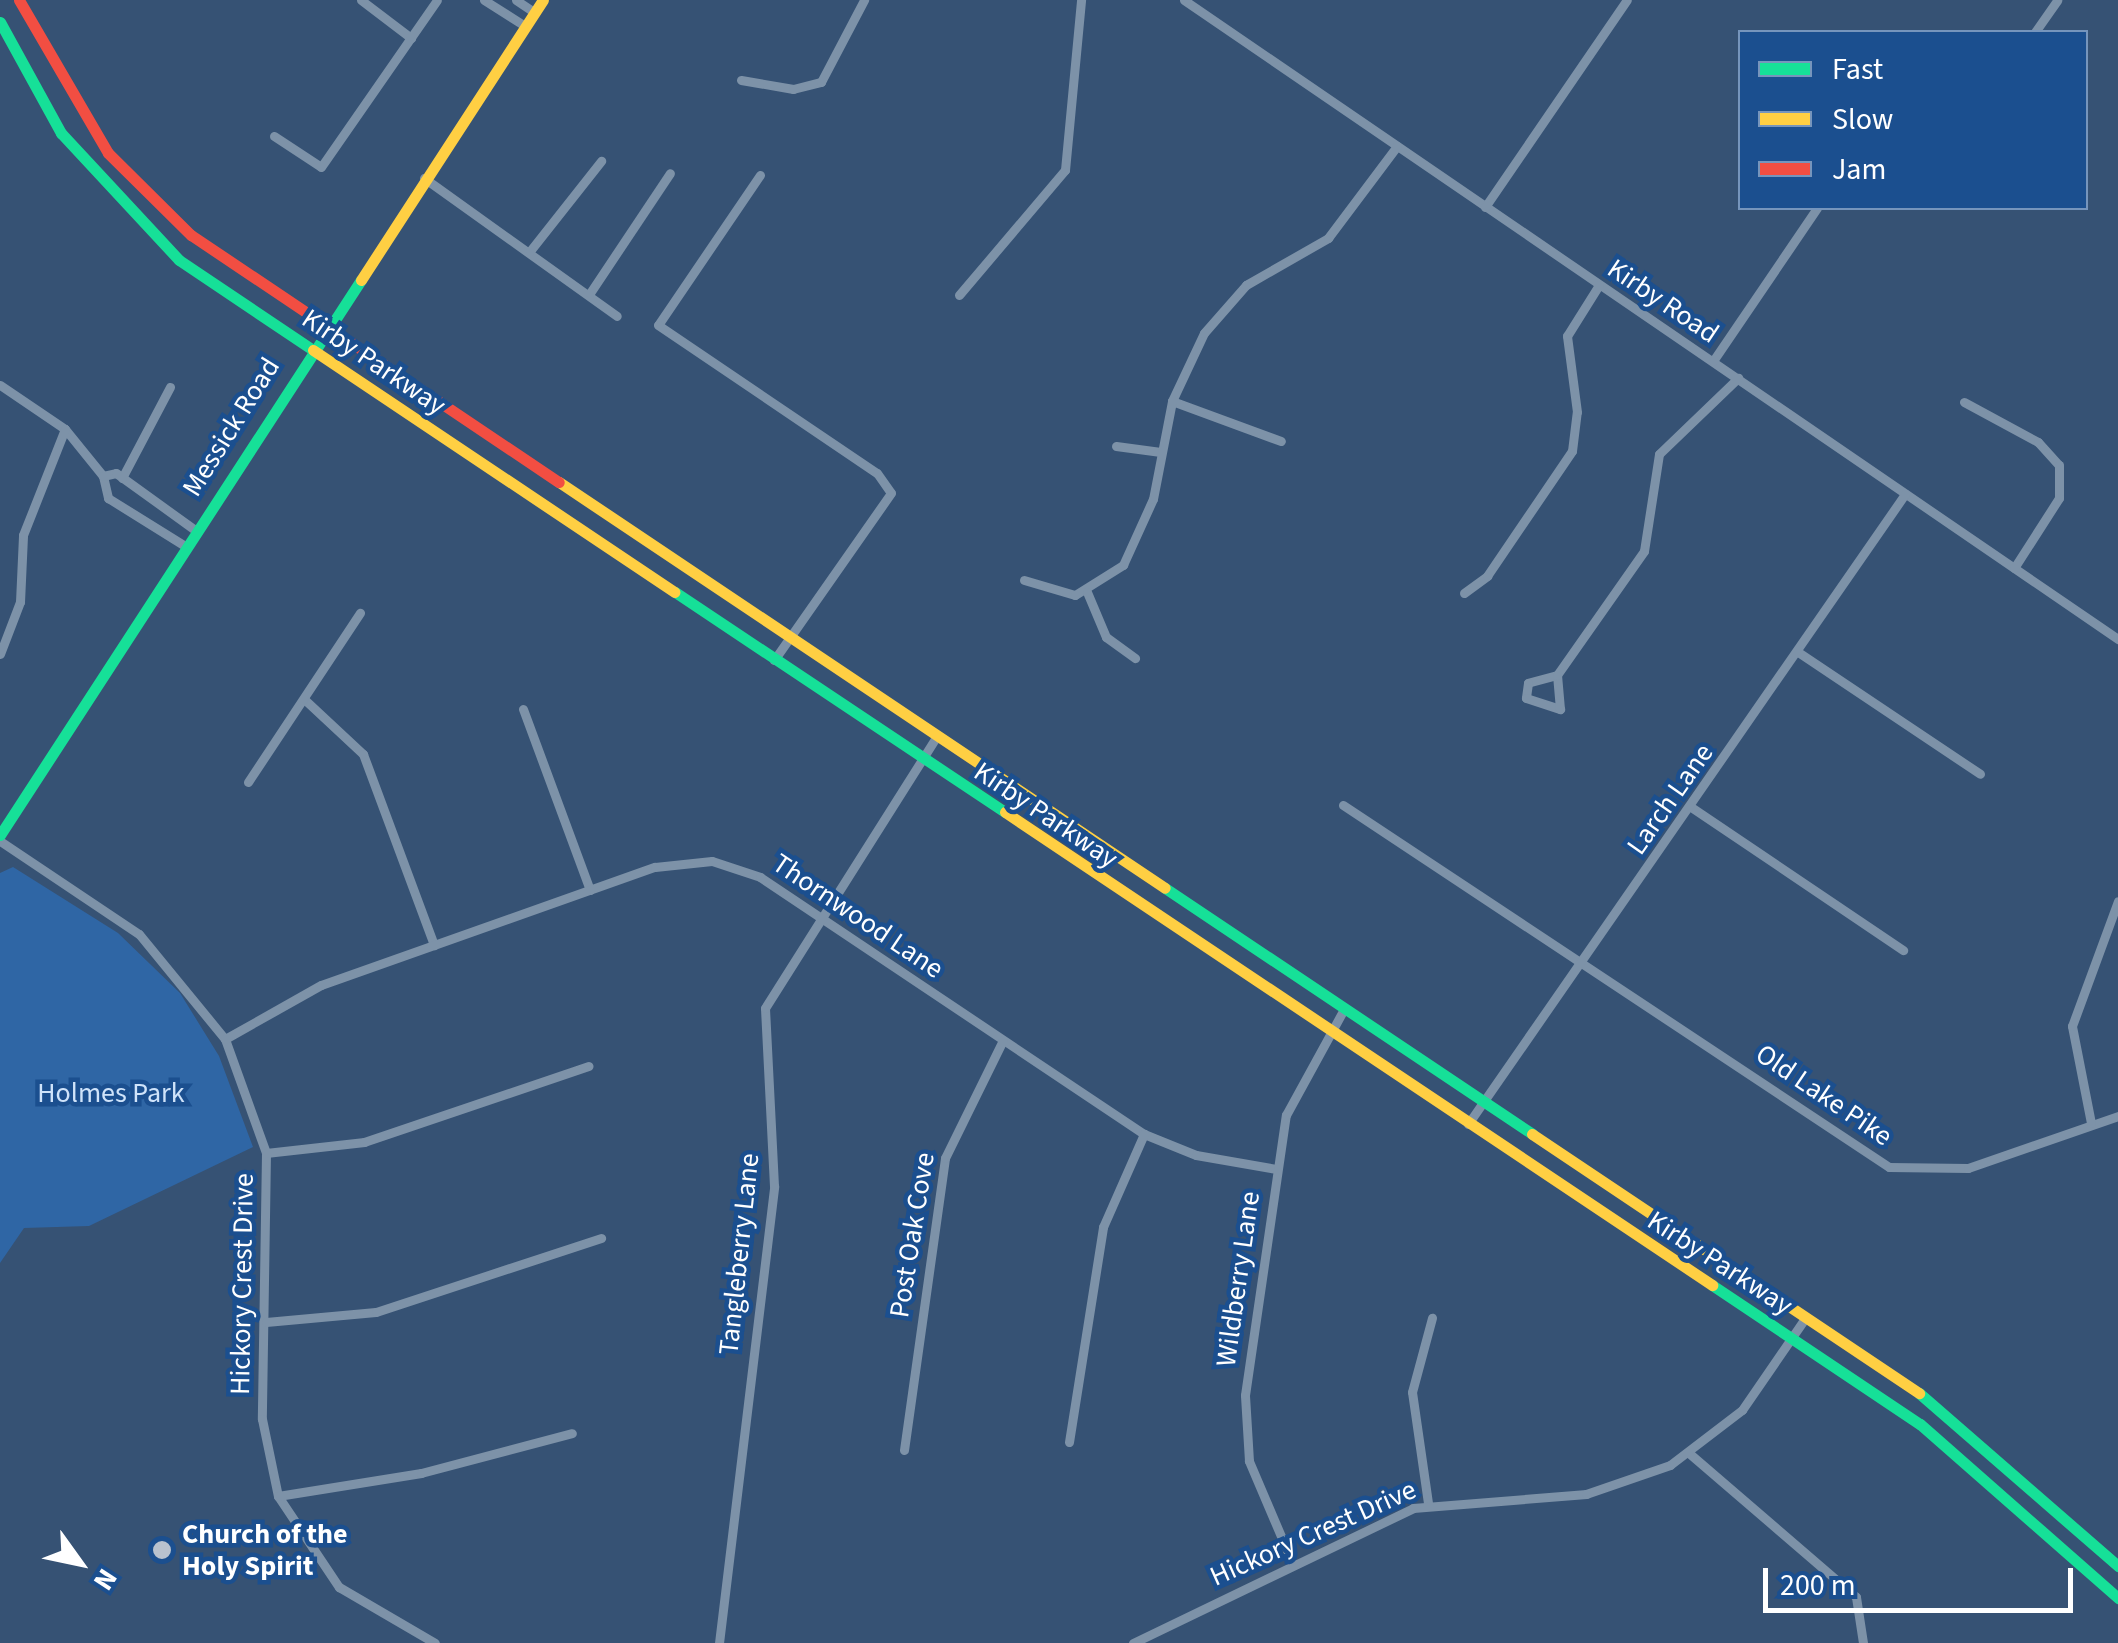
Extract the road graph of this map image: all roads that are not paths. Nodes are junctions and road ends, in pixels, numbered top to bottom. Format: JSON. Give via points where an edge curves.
{"nodes":[{"id":1,"x":19,"y":0,"type":"edge"},
{"id":2,"x":362,"y":0,"type":"edge"},
{"id":3,"x":437,"y":0,"type":"edge"},
{"id":4,"x":484,"y":0,"type":"edge"},
{"id":5,"x":516,"y":0,"type":"edge"},
{"id":6,"x":544,"y":0,"type":"edge"},
{"id":7,"x":864,"y":0,"type":"edge"},
{"id":8,"x":1081,"y":0,"type":"edge"},
{"id":9,"x":1184,"y":0,"type":"edge"},
{"id":10,"x":1627,"y":0,"type":"edge"},
{"id":11,"x":2058,"y":0,"type":"edge"},
{"id":12,"x":534,"y":12,"type":"junction"},
{"id":13,"x":0,"y":22,"type":"edge"},
{"id":14,"x":525,"y":26,"type":"junction"},
{"id":15,"x":2036,"y":30,"type":"edge"},
{"id":16,"x":411,"y":38,"type":"junction"},
{"id":17,"x":740,"y":80,"type":"dead end"},
{"id":18,"x":274,"y":136,"type":"dead end"},
{"id":19,"x":1396,"y":146,"type":"junction"},
{"id":20,"x":601,"y":162,"type":"dead end"},
{"id":21,"x":670,"y":173,"type":"dead end"},
{"id":22,"x":760,"y":175,"type":"dead end"},
{"id":23,"x":424,"y":178,"type":"junction"},
{"id":24,"x":1485,"y":207,"type":"junction"},
{"id":25,"x":1816,"y":210,"type":"edge"},
{"id":26,"x":530,"y":251,"type":"junction"},
{"id":27,"x":1599,"y":285,"type":"junction"},
{"id":28,"x":590,"y":293,"type":"junction"},
{"id":29,"x":959,"y":295,"type":"dead end"},
{"id":30,"x":617,"y":316,"type":"dead end"},
{"id":31,"x":324,"y":327,"type":"junction"},
{"id":32,"x":310,"y":350,"type":"junction"},
{"id":33,"x":1712,"y":361,"type":"junction"},
{"id":34,"x":1738,"y":378,"type":"junction"},
{"id":35,"x":0,"y":385,"type":"edge"},
{"id":36,"x":170,"y":387,"type":"dead end"},
{"id":37,"x":1172,"y":401,"type":"junction"},
{"id":38,"x":1964,"y":402,"type":"dead end"},
{"id":39,"x":65,"y":429,"type":"junction"},
{"id":40,"x":1281,"y":441,"type":"dead end"},
{"id":41,"x":1116,"y":446,"type":"dead end"},
{"id":42,"x":1161,"y":452,"type":"junction"},
{"id":43,"x":103,"y":476,"type":"junction"},
{"id":44,"x":122,"y":478,"type":"junction"},
{"id":45,"x":1904,"y":494,"type":"junction"},
{"id":46,"x":195,"y":530,"type":"junction"},
{"id":47,"x":185,"y":546,"type":"junction"},
{"id":48,"x":2014,"y":568,"type":"junction"},
{"id":49,"x":1024,"y":580,"type":"dead end"},
{"id":50,"x":1087,"y":592,"type":"junction"},
{"id":51,"x":1464,"y":593,"type":"dead end"},
{"id":52,"x":360,"y":613,"type":"dead end"},
{"id":53,"x":2118,"y":639,"type":"edge"},
{"id":54,"x":788,"y":640,"type":"junction"},
{"id":55,"x":1798,"y":652,"type":"junction"},
{"id":56,"x":0,"y":654,"type":"edge"},
{"id":57,"x":1135,"y":658,"type":"dead end"},
{"id":58,"x":774,"y":660,"type":"junction"},
{"id":59,"x":1557,"y":675,"type":"junction"},
{"id":60,"x":304,"y":699,"type":"junction"},
{"id":61,"x":524,"y":710,"type":"dead end"},
{"id":62,"x":934,"y":739,"type":"junction"},
{"id":63,"x":920,"y":760,"type":"junction"},
{"id":64,"x":1980,"y":774,"type":"dead end"},
{"id":65,"x":248,"y":782,"type":"dead end"},
{"id":66,"x":1342,"y":805,"type":"dead end"},
{"id":67,"x":1692,"y":807,"type":"junction"},
{"id":68,"x":0,"y":838,"type":"edge"},
{"id":69,"x":590,"y":890,"type":"junction"},
{"id":70,"x":2118,"y":900,"type":"edge"},
{"id":71,"x":816,"y":916,"type":"junction"},
{"id":72,"x":434,"y":945,"type":"junction"},
{"id":73,"x":1903,"y":950,"type":"dead end"},
{"id":74,"x":1582,"y":964,"type":"junction"},
{"id":75,"x":1344,"y":1009,"type":"junction"},
{"id":76,"x":1328,"y":1033,"type":"junction"},
{"id":77,"x":225,"y":1038,"type":"junction"},
{"id":78,"x":1003,"y":1040,"type":"junction"},
{"id":79,"x":589,"y":1066,"type":"dead end"},
{"id":80,"x":1484,"y":1102,"type":"junction"},
{"id":81,"x":2118,"y":1116,"type":"edge"},
{"id":82,"x":2091,"y":1123,"type":"junction"},
{"id":83,"x":1467,"y":1126,"type":"junction"},
{"id":84,"x":1144,"y":1134,"type":"junction"},
{"id":85,"x":266,"y":1153,"type":"junction"},
{"id":86,"x":1276,"y":1168,"type":"junction"},
{"id":87,"x":601,"y":1238,"type":"dead end"},
{"id":88,"x":1806,"y":1317,"type":"junction"},
{"id":89,"x":1432,"y":1318,"type":"dead end"},
{"id":90,"x":266,"y":1322,"type":"junction"},
{"id":91,"x":1791,"y":1340,"type":"junction"},
{"id":92,"x":572,"y":1434,"type":"dead end"},
{"id":93,"x":1069,"y":1442,"type":"dead end"},
{"id":94,"x":904,"y":1450,"type":"dead end"},
{"id":95,"x":1690,"y":1454,"type":"junction"},
{"id":96,"x":278,"y":1496,"type":"junction"},
{"id":97,"x":1428,"y":1503,"type":"junction"},
{"id":98,"x":1292,"y":1562,"type":"junction"},
{"id":99,"x":2118,"y":1566,"type":"edge"},
{"id":100,"x":2118,"y":1598,"type":"edge"},
{"id":101,"x":435,"y":1643,"type":"edge"},
{"id":102,"x":719,"y":1643,"type":"edge"},
{"id":103,"x":1133,"y":1643,"type":"edge"},
{"id":104,"x":1863,"y":1643,"type":"edge"}],
"edges":[{"from":1,"to":31,"type":"main road","name":"Kirby Parkway","via":[[78,112],[159,208]]},
{"from":2,"to":16,"type":"street"},
{"from":3,"to":16,"type":"street"},
{"from":4,"to":14,"type":"street"},
{"from":5,"to":12,"type":"street"},
{"from":6,"to":12,"type":"main road","name":"Messick Road"},
{"from":7,"to":17,"type":"street","via":[[821,82],[793,89]]},
{"from":8,"to":29,"type":"street","via":[[1065,170]]},
{"from":9,"to":19,"type":"street","name":"Kirby Road"},
{"from":10,"to":24,"type":"street"},
{"from":11,"to":15,"type":"street"},
{"from":12,"to":14,"type":"main road","name":"Messick Road"},
{"from":13,"to":32,"type":"main road","name":"Kirby Parkway","via":[[61,133],[143,229]]},
{"from":14,"to":23,"type":"main road","name":"Messick Road"},
{"from":16,"to":18,"type":"street","via":[[321,167]]},
{"from":19,"to":24,"type":"street","name":"Kirby Road"},
{"from":19,"to":37,"type":"street","via":[[1328,238],[1258,276],[1222,308]]},
{"from":20,"to":26,"type":"street","via":[[584,171]]},
{"from":21,"to":28,"type":"street"},
{"from":22,"to":54,"type":"street","via":[[658,324],[890,488],[885,508]]},
{"from":23,"to":26,"type":"street"},
{"from":23,"to":31,"type":"main road","name":"Messick Road"},
{"from":24,"to":27,"type":"street","name":"Kirby Road"},
{"from":25,"to":33,"type":"street"},
{"from":26,"to":28,"type":"street"},
{"from":27,"to":33,"type":"street","name":"Kirby Road"},
{"from":27,"to":51,"type":"street","via":[[1567,336],[1578,412],[1572,451],[1487,576]]},
{"from":28,"to":30,"type":"street"},
{"from":31,"to":32,"type":"main road","name":"Messick Road"},
{"from":31,"to":54,"type":"main road","name":"Kirby Parkway"},
{"from":32,"to":46,"type":"main road","name":"Messick Road"},
{"from":32,"to":58,"type":"main road","name":"Kirby Parkway"},
{"from":33,"to":34,"type":"street","name":"Kirby Road"},
{"from":34,"to":45,"type":"street","name":"Kirby Road"},
{"from":34,"to":59,"type":"street","via":[[1659,454],[1639,564]]},
{"from":35,"to":39,"type":"street"},
{"from":36,"to":44,"type":"street"},
{"from":37,"to":40,"type":"street"},
{"from":37,"to":42,"type":"street"},
{"from":38,"to":48,"type":"street","via":[[2038,442],[2059,465],[2059,498]]},
{"from":39,"to":43,"type":"street"},
{"from":39,"to":56,"type":"street","via":[[23,535],[20,602]]},
{"from":41,"to":42,"type":"street"},
{"from":42,"to":50,"type":"street","via":[[1138,541],[1116,574]]},
{"from":43,"to":44,"type":"street"},
{"from":43,"to":47,"type":"street","via":[[108,498]]},
{"from":44,"to":46,"type":"street"},
{"from":45,"to":48,"type":"street","name":"Kirby Road"},
{"from":45,"to":55,"type":"street","name":"Larch Lane"},
{"from":46,"to":47,"type":"main road","name":"Messick Road"},
{"from":47,"to":68,"type":"main road","name":"Messick Road"},
{"from":48,"to":53,"type":"street","name":"Kirby Road"},
{"from":49,"to":50,"type":"street","via":[[1055,594]]},
{"from":50,"to":57,"type":"street","via":[[1106,637]]},
{"from":52,"to":60,"type":"street"},
{"from":54,"to":58,"type":"street"},
{"from":54,"to":62,"type":"main road","name":"Kirby Parkway"},
{"from":55,"to":64,"type":"street"},
{"from":55,"to":67,"type":"street","name":"Larch Lane"},
{"from":58,"to":63,"type":"main road","name":"Kirby Parkway"},
{"from":59,"to":59,"type":"street","via":[[1560,709],[1526,698],[1528,683]]},
{"from":60,"to":65,"type":"street"},
{"from":60,"to":72,"type":"street","via":[[363,754]]},
{"from":61,"to":69,"type":"street"},
{"from":62,"to":63,"type":"street","name":"Tangleberry Lane"},
{"from":62,"to":75,"type":"main road","name":"Kirby Parkway"},
{"from":63,"to":71,"type":"street","name":"Tangleberry Lane"},
{"from":63,"to":76,"type":"main road","name":"Kirby Parkway"},
{"from":66,"to":74,"type":"street","name":"Old Lake Pike"},
{"from":67,"to":73,"type":"street"},
{"from":67,"to":74,"type":"street","name":"Larch Lane"},
{"from":68,"to":77,"type":"street","name":"Hickory Crest Drive","via":[[138,934]]},
{"from":69,"to":71,"type":"street","name":"Thornwood Lane","via":[[672,863],[712,862],[750,872]]},
{"from":69,"to":72,"type":"street","name":"Thornwood Lane"},
{"from":70,"to":82,"type":"street","via":[[2072,1026]]},
{"from":71,"to":78,"type":"street","name":"Thornwood Lane"},
{"from":71,"to":102,"type":"street","name":"Tangleberry Lane","via":[[779,974],[762,1024],[774,1186]]},
{"from":72,"to":77,"type":"street","name":"Thornwood Lane","via":[[302,992]]},
{"from":74,"to":80,"type":"street","name":"Larch Lane"},
{"from":74,"to":82,"type":"street","name":"Old Lake Pike","via":[[1889,1166],[1928,1174],[1968,1168]]},
{"from":75,"to":76,"type":"street","name":"Wildberry Lane"},
{"from":75,"to":80,"type":"main road","name":"Kirby Parkway"},
{"from":76,"to":83,"type":"main road","name":"Kirby Parkway"},
{"from":76,"to":86,"type":"street","name":"Wildberry Lane","via":[[1291,1098]]},
{"from":77,"to":85,"type":"street","name":"Hickory Crest Drive"},
{"from":78,"to":84,"type":"street","name":"Thornwood Lane"},
{"from":78,"to":94,"type":"street","name":"Post Oak Cove","via":[[945,1158]]},
{"from":79,"to":85,"type":"street","via":[[374,1140]]},
{"from":80,"to":83,"type":"street","name":"Larch Lane"},
{"from":80,"to":88,"type":"main road","name":"Kirby Parkway"},
{"from":81,"to":82,"type":"street","name":"Old Lake Pike"},
{"from":83,"to":91,"type":"main road","name":"Kirby Parkway"},
{"from":84,"to":86,"type":"street","name":"Thornwood Lane","via":[[1196,1155]]},
{"from":84,"to":93,"type":"street","via":[[1102,1227]]},
{"from":85,"to":90,"type":"street","name":"Hickory Crest Drive"},
{"from":86,"to":98,"type":"street","name":"Wildberry Lane","via":[[1244,1435]]},
{"from":87,"to":90,"type":"street","via":[[376,1312]]},
{"from":88,"to":91,"type":"street","name":"Hickory Crest Drive"},
{"from":88,"to":99,"type":"main road","name":"Kirby Parkway","via":[[1976,1436]]},
{"from":89,"to":97,"type":"street","via":[[1412,1392]]},
{"from":90,"to":96,"type":"street","name":"Hickory Crest Drive","via":[[262,1419]]},
{"from":91,"to":95,"type":"street","name":"Hickory Crest Drive","via":[[1742,1410]]},
{"from":91,"to":100,"type":"main road","name":"Kirby Parkway","via":[[1961,1454]]},
{"from":92,"to":96,"type":"street","via":[[545,1434],[421,1473]]},
{"from":95,"to":97,"type":"street","name":"Hickory Crest Drive","via":[[1598,1492]]},
{"from":95,"to":104,"type":"street","via":[[1856,1597]]},
{"from":96,"to":101,"type":"street","name":"Hickory Crest Drive","via":[[339,1587]]},
{"from":97,"to":98,"type":"street","name":"Hickory Crest Drive"},
{"from":98,"to":103,"type":"street","name":"Hickory Crest Drive"}]}
